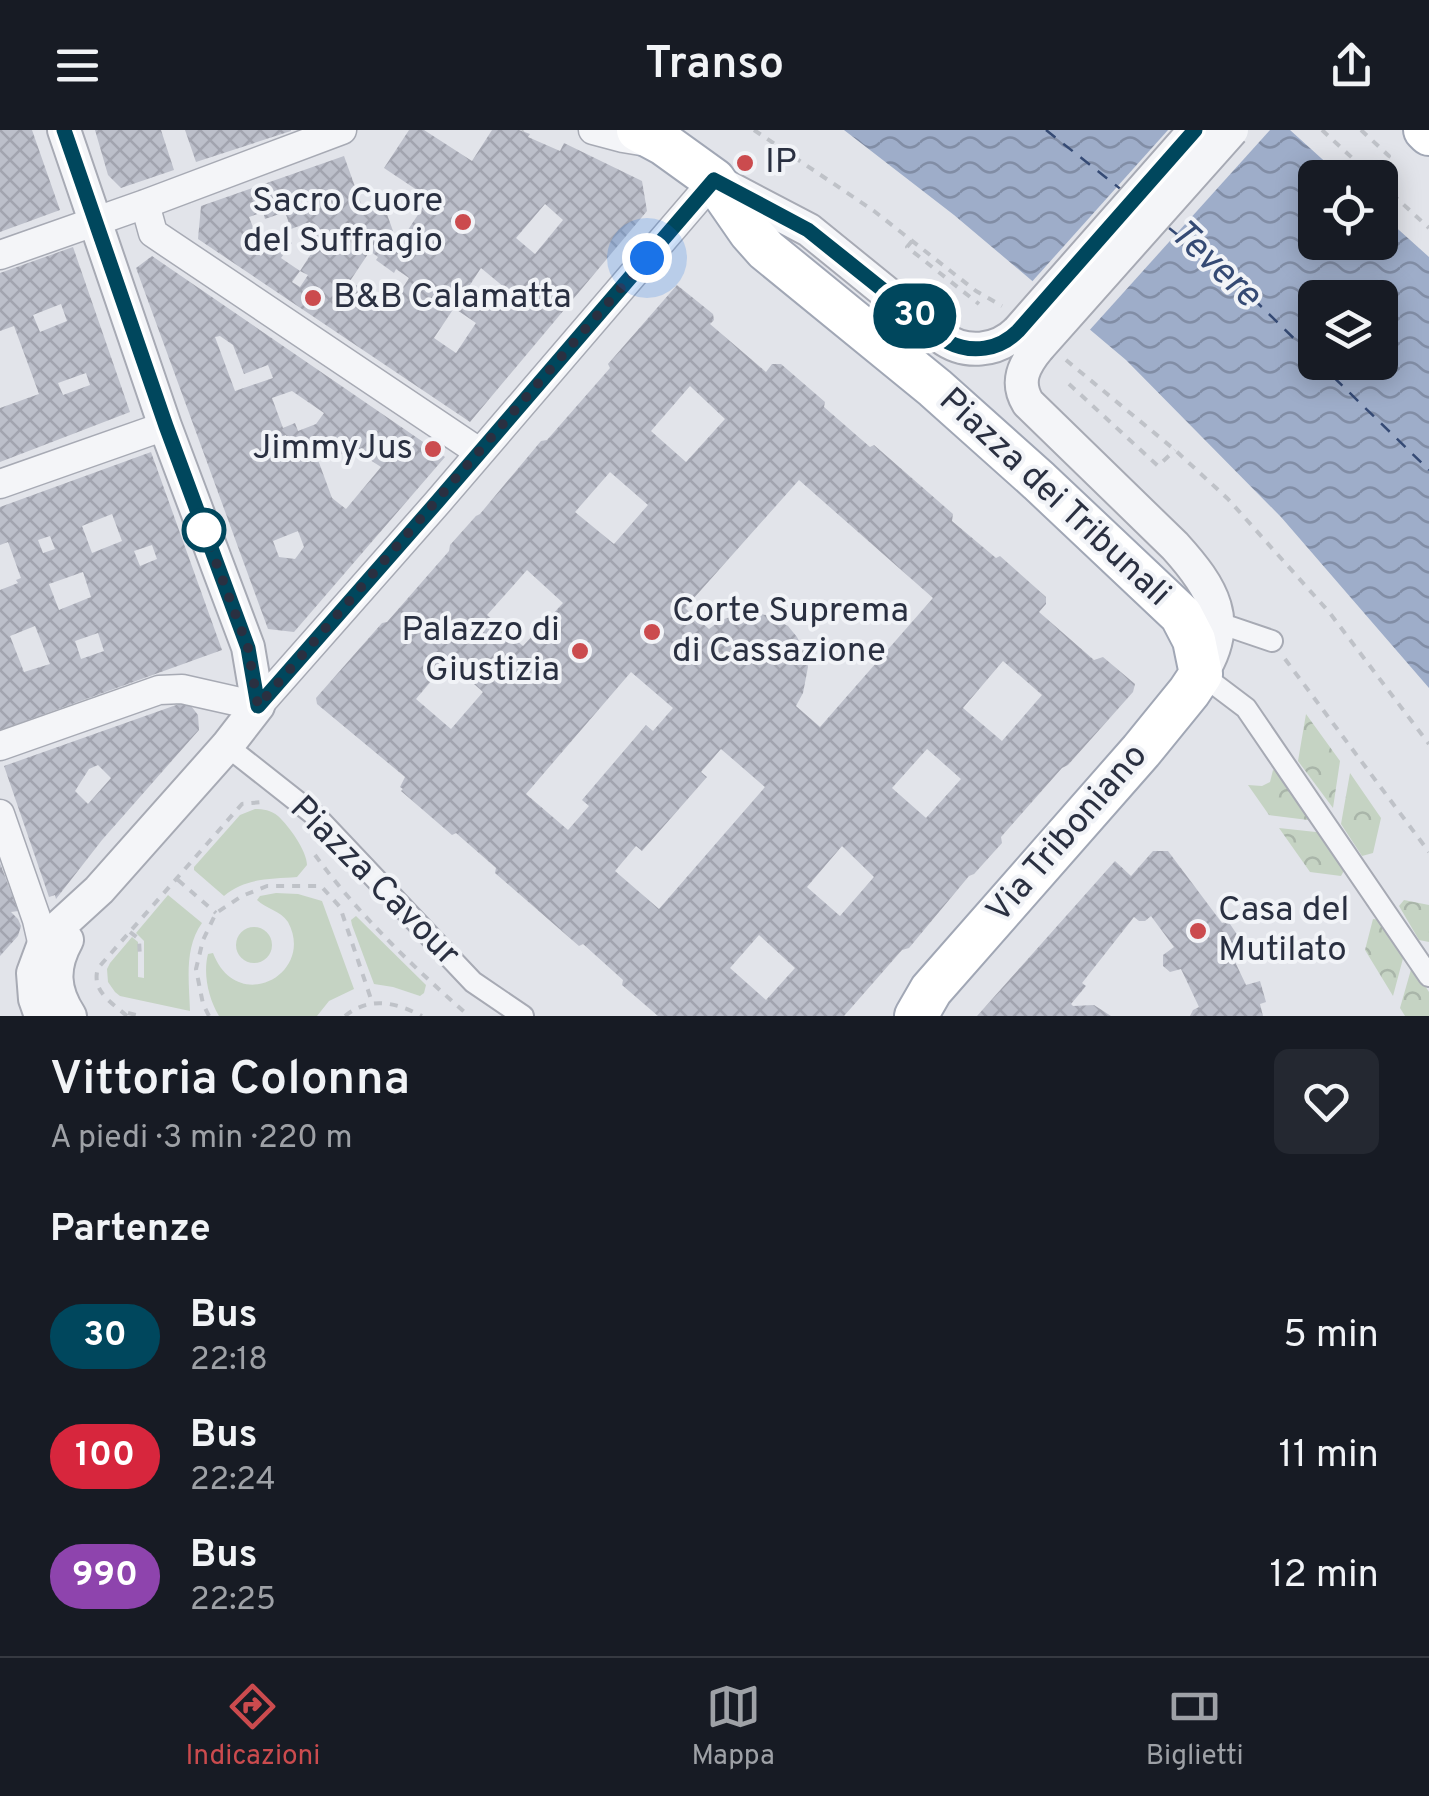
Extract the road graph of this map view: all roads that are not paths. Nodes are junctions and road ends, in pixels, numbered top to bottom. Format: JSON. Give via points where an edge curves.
{"nodes":[{"id":1,"x":64,"y":130,"type":"edge"},
{"id":2,"x":342,"y":130,"type":"edge"},
{"id":3,"x":593,"y":130,"type":"edge"},
{"id":4,"x":1195,"y":130,"type":"edge"},
{"id":5,"x":1232,"y":130,"type":"edge"},
{"id":6,"x":651,"y":135,"type":"edge"},
{"id":7,"x":714,"y":180,"type":"junction"},
{"id":8,"x":145,"y":204,"type":"junction"},
{"id":9,"x":96,"y":222,"type":"junction"},
{"id":10,"x":0,"y":255,"type":"edge"},
{"id":11,"x":1028,"y":339,"type":"junction"},
{"id":12,"x":166,"y":426,"type":"junction"},
{"id":13,"x":480,"y":452,"type":"junction"},
{"id":14,"x":0,"y":484,"type":"edge"},
{"id":15,"x":1219,"y":623,"type":"junction"},
{"id":16,"x":1272,"y":641,"type":"road end"},
{"id":17,"x":1201,"y":674,"type":"junction"},
{"id":18,"x":258,"y":706,"type":"junction"},
{"id":19,"x":0,"y":746,"type":"edge"},
{"id":20,"x":226,"y":746,"type":"junction"},
{"id":21,"x":0,"y":814,"type":"edge"},
{"id":22,"x":99,"y":890,"type":"junction"},
{"id":23,"x":43,"y":946,"type":"junction"},
{"id":24,"x":1429,"y":976,"type":"edge"},
{"id":25,"x":917,"y":1007,"type":"edge"},
{"id":26,"x":30,"y":1013,"type":"edge"},
{"id":27,"x":70,"y":1016,"type":"edge"},
{"id":28,"x":523,"y":1016,"type":"edge"}],
"edges":[{"from":1,"to":9,"type":"street"},
{"from":2,"to":8,"type":"street"},
{"from":3,"to":6,"type":"street","via":[[622,138]]},
{"from":4,"to":11,"type":"street","bridge":true},
{"from":5,"to":11,"type":"street","bridge":true},
{"from":6,"to":7,"type":"main road"},
{"from":7,"to":11,"type":"street","name":"Piazza dei Tribunali","via":[[808,230],[948,342],[981,348]]},
{"from":7,"to":13,"type":"street"},
{"from":7,"to":17,"type":"main road","name":"Piazza dei Tribunali","via":[[766,250],[935,388],[1181,614]]},
{"from":8,"to":9,"type":"street"},
{"from":8,"to":13,"type":"street","via":[[153,232]]},
{"from":9,"to":10,"type":"street"},
{"from":9,"to":12,"type":"street"},
{"from":11,"to":15,"type":"street","name":"Piazza dei Tribunali","via":[[1021,380],[1028,403],[1185,556],[1210,592]]},
{"from":12,"to":14,"type":"street"},
{"from":12,"to":18,"type":"street","via":[[248,648]]},
{"from":13,"to":18,"type":"street"},
{"from":15,"to":16,"type":"street"},
{"from":15,"to":17,"type":"street"},
{"from":17,"to":24,"type":"street","via":[[1246,708]]},
{"from":17,"to":25,"type":"main road","name":"Via Triboniano"},
{"from":18,"to":19,"type":"street","via":[[159,690]]},
{"from":18,"to":20,"type":"street"},
{"from":20,"to":22,"type":"street"},
{"from":20,"to":28,"type":"street","name":"Piazza Cavour","via":[[316,817],[473,982]]},
{"from":21,"to":23,"type":"street"},
{"from":22,"to":23,"type":"street"},
{"from":22,"to":27,"type":"street","via":[[56,966],[58,994]]},
{"from":23,"to":26,"type":"street"}]}
